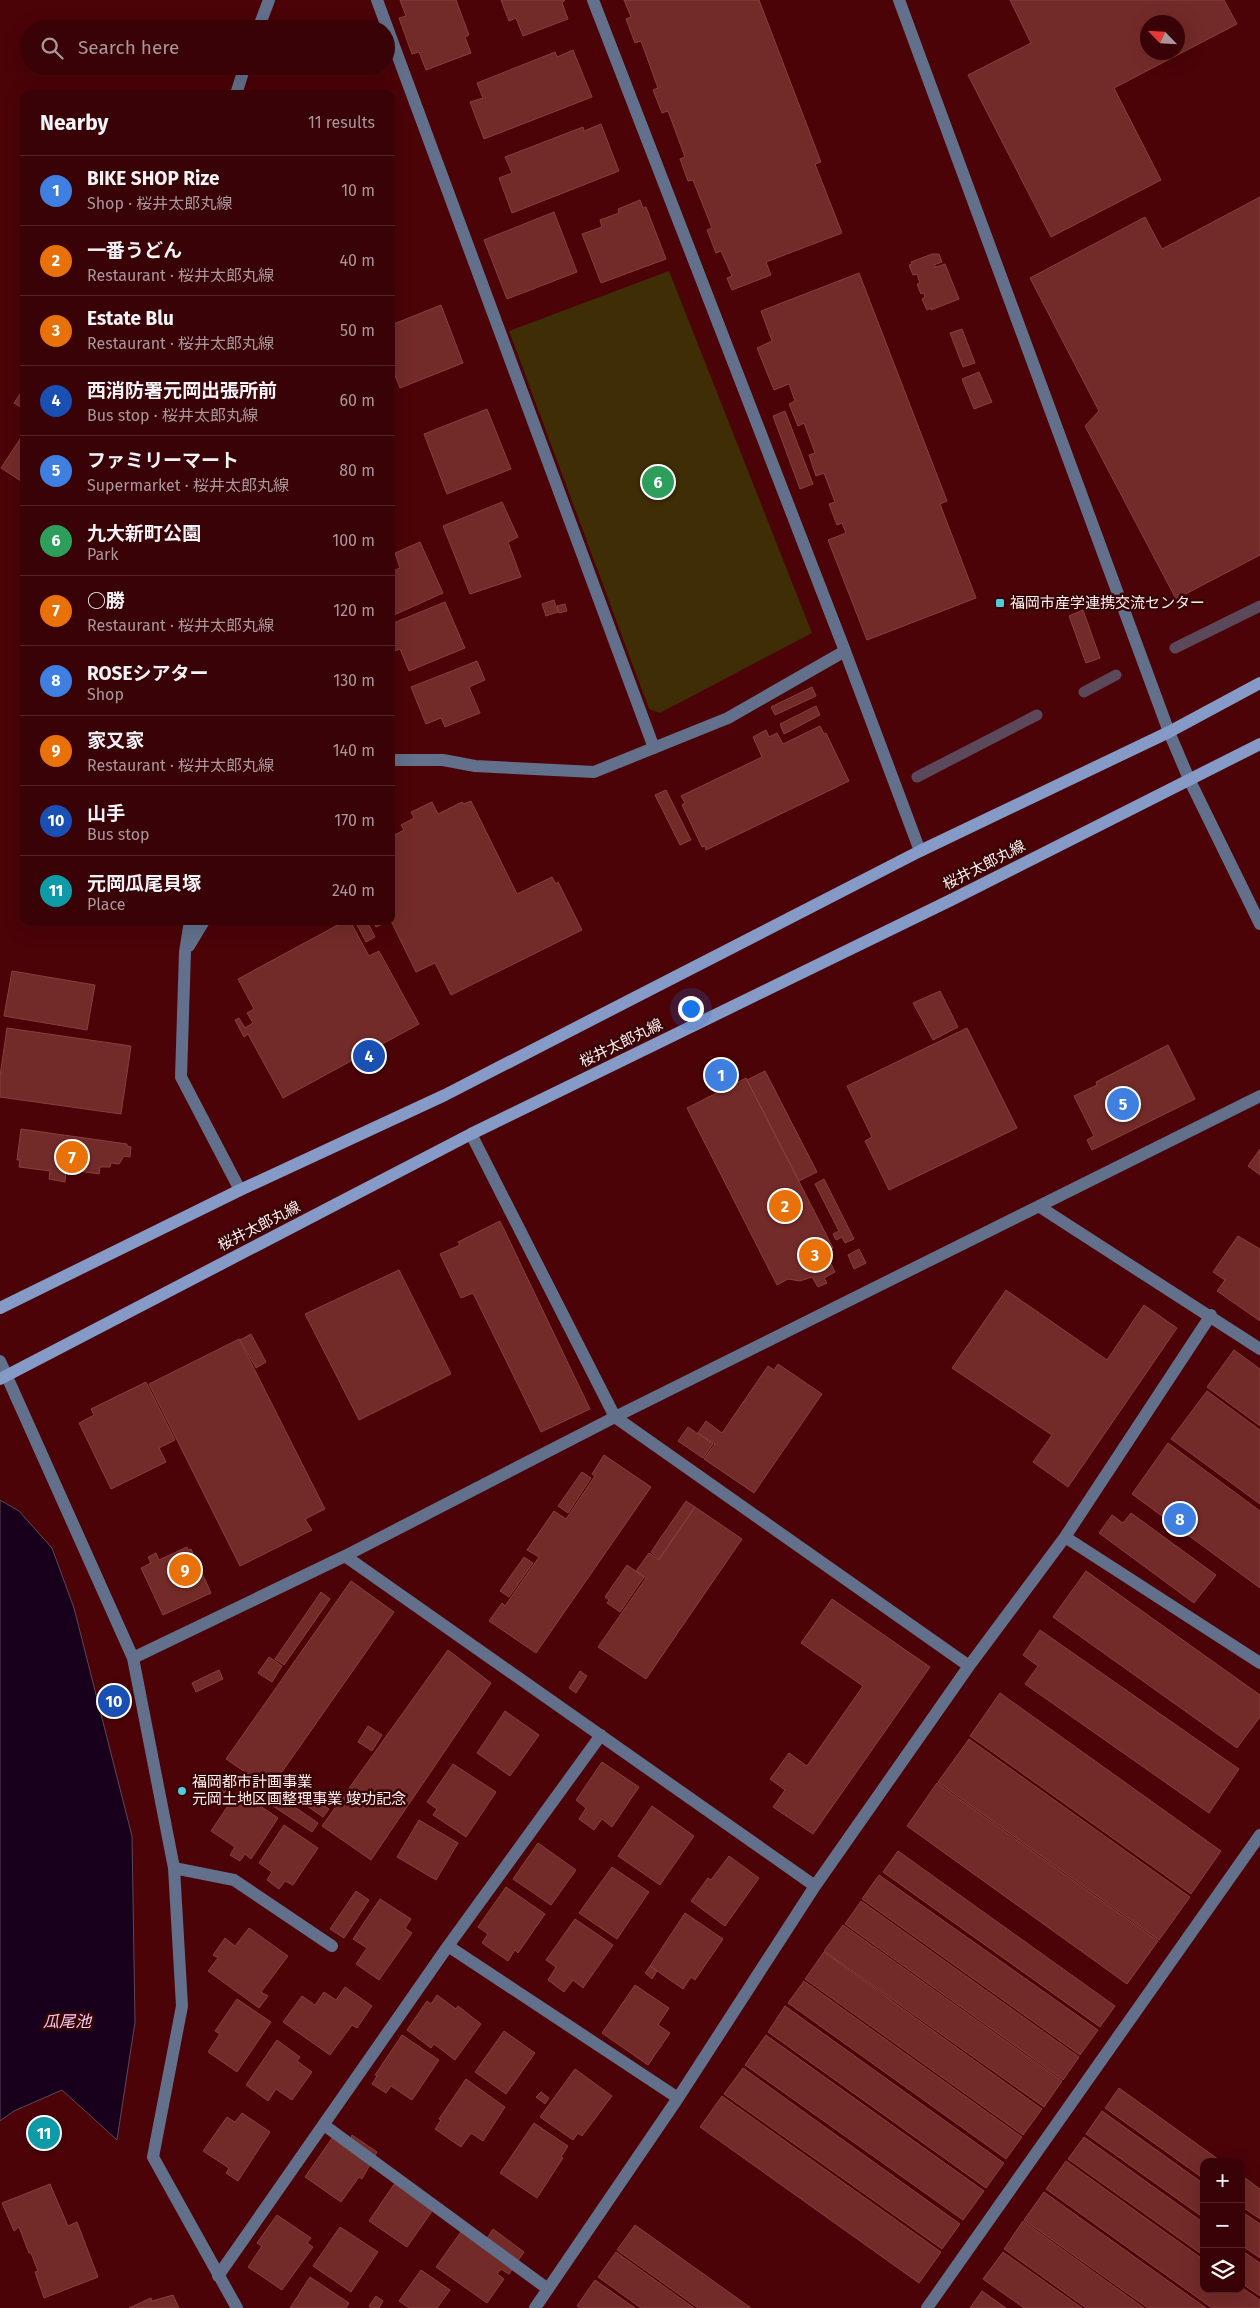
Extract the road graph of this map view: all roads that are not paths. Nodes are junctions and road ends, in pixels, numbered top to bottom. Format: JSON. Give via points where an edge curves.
{"nodes":[{"id":1,"x":269,"y":0,"type":"edge"},
{"id":2,"x":376,"y":0,"type":"edge"},
{"id":3,"x":592,"y":0,"type":"edge"},
{"id":4,"x":899,"y":0,"type":"edge"},
{"id":5,"x":261,"y":20,"type":"edge"},
{"id":6,"x":383,"y":20,"type":"edge"},
{"id":7,"x":395,"y":51,"type":"edge"},
{"id":8,"x":242,"y":75,"type":"edge"},
{"id":9,"x":237,"y":90,"type":"edge"},
{"id":10,"x":845,"y":651,"type":"junction"},
{"id":11,"x":1260,"y":683,"type":"edge"},
{"id":12,"x":1169,"y":732,"type":"junction"},
{"id":13,"x":1260,"y":744,"type":"edge"},
{"id":14,"x":654,"y":748,"type":"junction"},
{"id":15,"x":395,"y":760,"type":"edge"},
{"id":16,"x":1189,"y":779,"type":"junction"},
{"id":17,"x":920,"y":851,"type":"junction"},
{"id":18,"x":1260,"y":924,"type":"edge"},
{"id":19,"x":189,"y":925,"type":"edge"},
{"id":20,"x":202,"y":925,"type":"edge"},
{"id":21,"x":185,"y":952,"type":"junction"},
{"id":22,"x":1260,"y":1096,"type":"edge"},
{"id":23,"x":471,"y":1134,"type":"junction"},
{"id":24,"x":240,"y":1190,"type":"junction"},
{"id":25,"x":1040,"y":1207,"type":"junction"},
{"id":26,"x":0,"y":1308,"type":"edge"},
{"id":27,"x":1211,"y":1315,"type":"junction"},
{"id":28,"x":1260,"y":1349,"type":"edge"},
{"id":29,"x":0,"y":1361,"type":"edge"},
{"id":30,"x":4,"y":1377,"type":"edge"},
{"id":31,"x":615,"y":1417,"type":"junction"},
{"id":32,"x":1065,"y":1537,"type":"junction"},
{"id":33,"x":345,"y":1556,"type":"junction"},
{"id":34,"x":134,"y":1658,"type":"junction"},
{"id":35,"x":1260,"y":1663,"type":"edge"},
{"id":36,"x":969,"y":1666,"type":"junction"},
{"id":37,"x":601,"y":1735,"type":"junction"},
{"id":38,"x":1260,"y":1835,"type":"edge"},
{"id":39,"x":174,"y":1868,"type":"junction"},
{"id":40,"x":815,"y":1886,"type":"junction"},
{"id":41,"x":332,"y":1946,"type":"dead end"},
{"id":42,"x":448,"y":1946,"type":"junction"},
{"id":43,"x":678,"y":2098,"type":"junction"},
{"id":44,"x":324,"y":2125,"type":"junction"},
{"id":45,"x":218,"y":2276,"type":"junction"},
{"id":46,"x":548,"y":2289,"type":"junction"},
{"id":47,"x":236,"y":2308,"type":"edge"},
{"id":48,"x":535,"y":2308,"type":"edge"},
{"id":49,"x":927,"y":2308,"type":"edge"}],
"edges":[{"from":1,"to":5,"type":"street"},
{"from":2,"to":6,"type":"street"},
{"from":3,"to":10,"type":"street"},
{"from":4,"to":12,"type":"street"},
{"from":7,"to":14,"type":"street"},
{"from":8,"to":9,"type":"street"},
{"from":10,"to":14,"type":"street","via":[[728,718]]},
{"from":10,"to":17,"type":"street"},
{"from":11,"to":12,"type":"main road"},
{"from":12,"to":16,"type":"street"},
{"from":12,"to":17,"type":"main road"},
{"from":13,"to":16,"type":"main road","name":"桜井太郎丸線"},
{"from":14,"to":15,"type":"street","via":[[594,772],[475,766],[443,760]]},
{"from":16,"to":18,"type":"street"},
{"from":16,"to":23,"type":"main road","name":"桜井太郎丸線"},
{"from":17,"to":24,"type":"main road","via":[[445,1095]]},
{"from":19,"to":21,"type":"street"},
{"from":20,"to":21,"type":"street"},
{"from":21,"to":24,"type":"street","via":[[181,1077]]},
{"from":22,"to":25,"type":"street"},
{"from":23,"to":30,"type":"main road","name":"桜井太郎丸線"},
{"from":23,"to":31,"type":"street"},
{"from":24,"to":26,"type":"main road"},
{"from":25,"to":27,"type":"street"},
{"from":25,"to":31,"type":"street"},
{"from":27,"to":28,"type":"street"},
{"from":27,"to":32,"type":"street"},
{"from":29,"to":30,"type":"street"},
{"from":30,"to":34,"type":"street"},
{"from":31,"to":33,"type":"street"},
{"from":31,"to":36,"type":"street"},
{"from":32,"to":35,"type":"street"},
{"from":32,"to":36,"type":"street"},
{"from":33,"to":34,"type":"street"},
{"from":33,"to":37,"type":"street"},
{"from":34,"to":39,"type":"street"},
{"from":36,"to":40,"type":"street"},
{"from":37,"to":40,"type":"street"},
{"from":37,"to":42,"type":"street"},
{"from":38,"to":49,"type":"street"},
{"from":39,"to":41,"type":"street","via":[[234,1880]]},
{"from":39,"to":45,"type":"street","via":[[182,2006],[152,2157]]},
{"from":40,"to":43,"type":"street"},
{"from":42,"to":43,"type":"street"},
{"from":42,"to":44,"type":"street"},
{"from":43,"to":46,"type":"street"},
{"from":44,"to":45,"type":"street"},
{"from":44,"to":46,"type":"street"},
{"from":45,"to":47,"type":"street"},
{"from":46,"to":48,"type":"street"}]}
